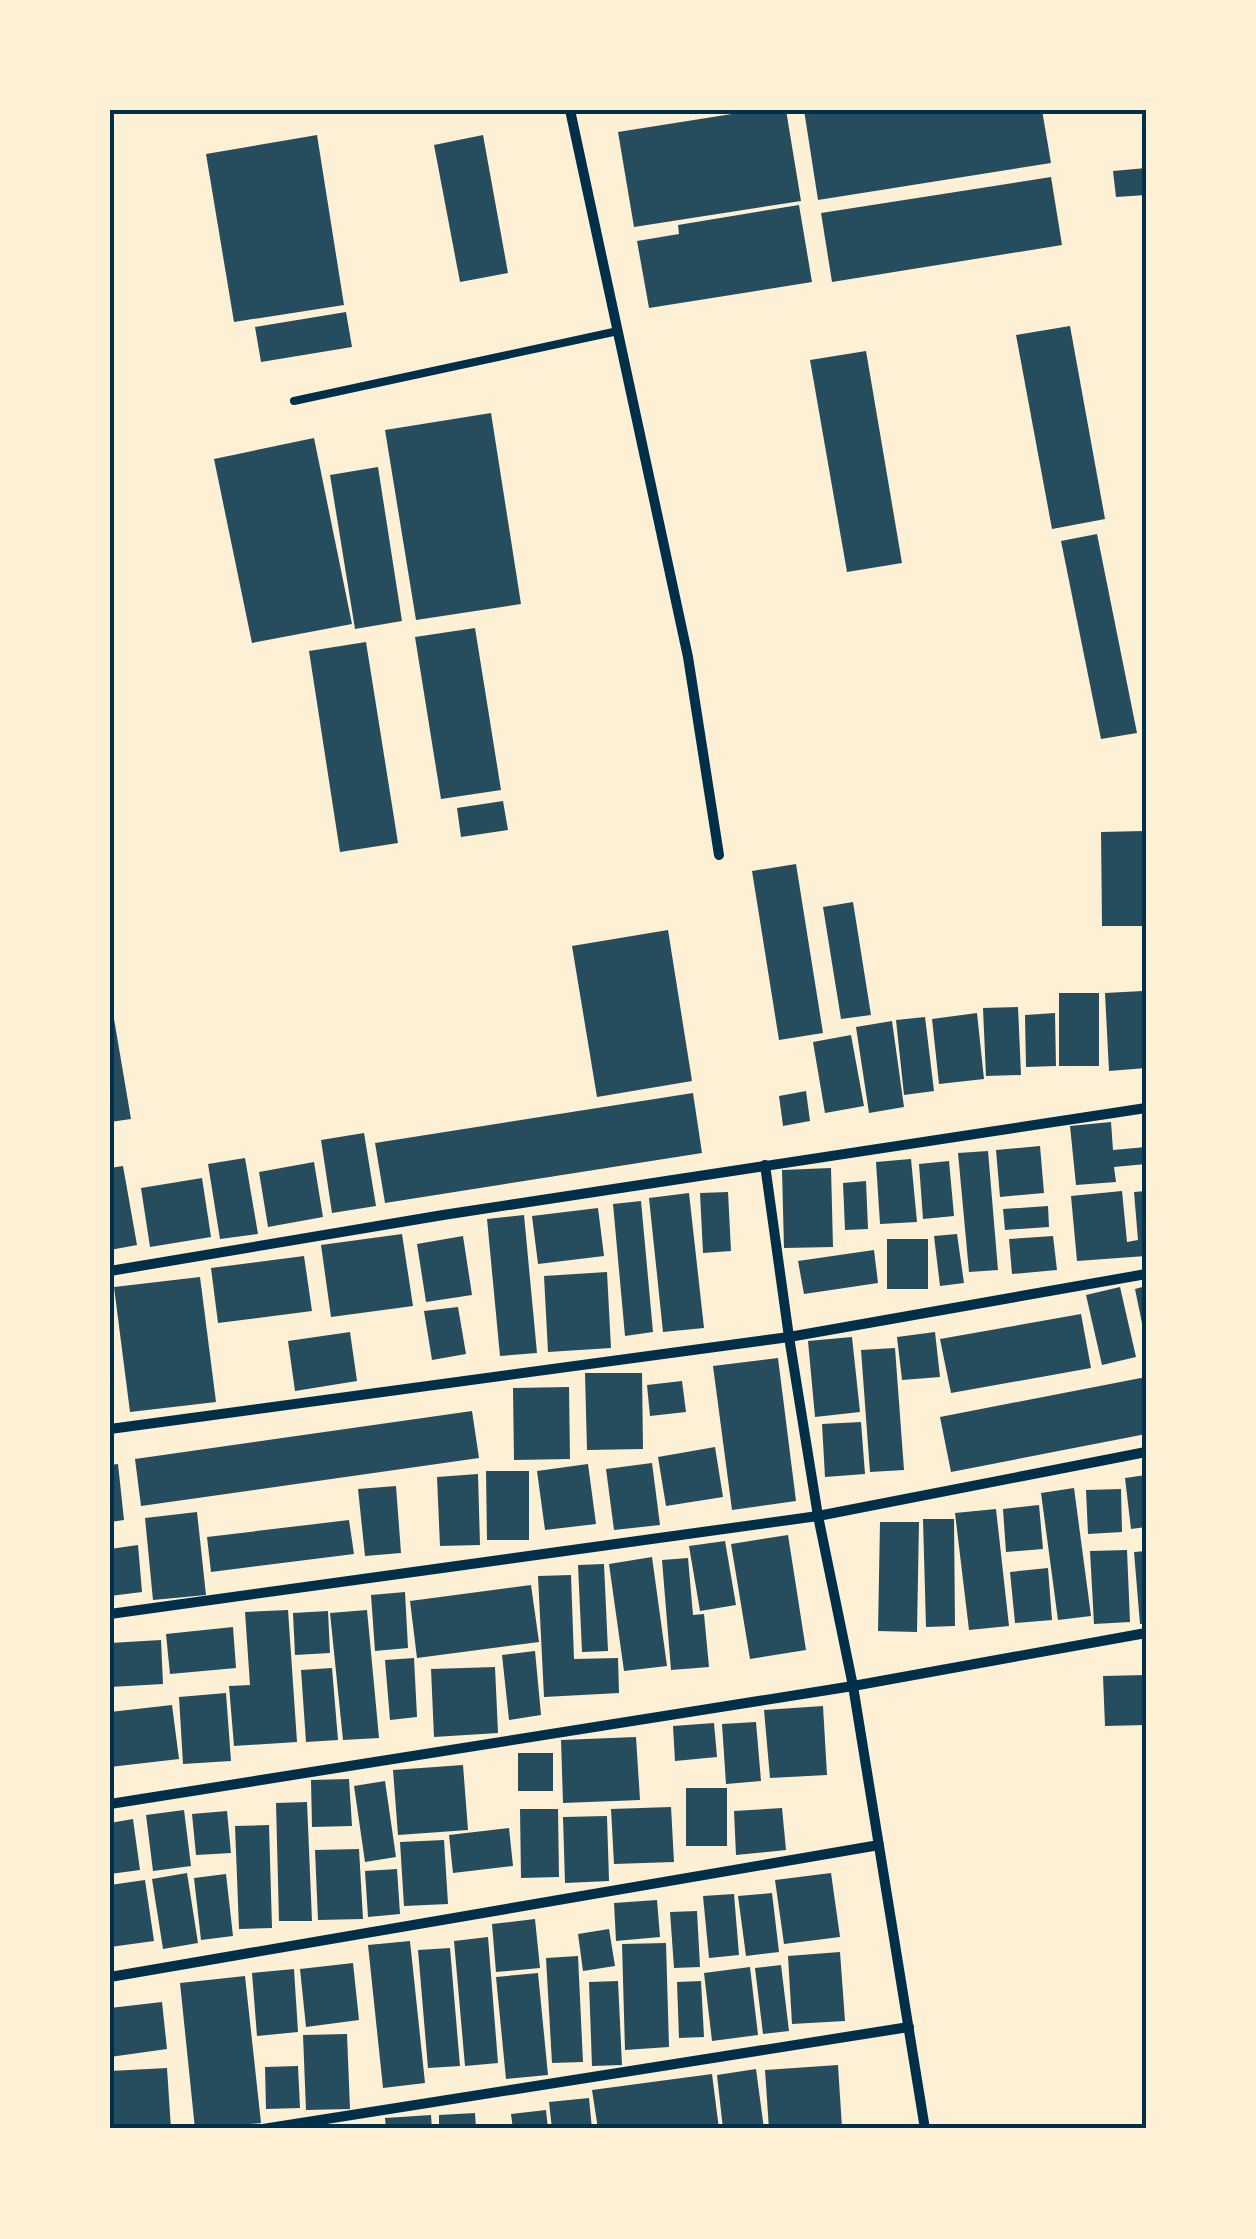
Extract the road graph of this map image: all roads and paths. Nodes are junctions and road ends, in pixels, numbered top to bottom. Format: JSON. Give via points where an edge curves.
{"nodes":[{"id":1,"x":570,"y":110,"type":"edge"},
{"id":2,"x":618,"y":331,"type":"junction"},
{"id":3,"x":294,"y":401,"type":"dead end"},
{"id":4,"x":719,"y":855,"type":"dead end"},
{"id":5,"x":1146,"y":1108,"type":"edge"},
{"id":6,"x":765,"y":1165,"type":"junction"},
{"id":7,"x":110,"y":1271,"type":"edge"},
{"id":8,"x":1146,"y":1274,"type":"edge"},
{"id":9,"x":789,"y":1337,"type":"junction"},
{"id":10,"x":110,"y":1429,"type":"edge"},
{"id":11,"x":1146,"y":1452,"type":"edge"},
{"id":12,"x":818,"y":1516,"type":"junction"},
{"id":13,"x":110,"y":1614,"type":"edge"},
{"id":14,"x":1146,"y":1633,"type":"edge"},
{"id":15,"x":853,"y":1686,"type":"junction"},
{"id":16,"x":110,"y":1804,"type":"edge"},
{"id":17,"x":879,"y":1844,"type":"junction"},
{"id":18,"x":110,"y":1977,"type":"edge"},
{"id":19,"x":909,"y":2027,"type":"junction"},
{"id":20,"x":263,"y":2129,"type":"edge"},
{"id":21,"x":925,"y":2129,"type":"edge"}],
"edges":[{"from":1,"to":2,"type":"street"},
{"from":2,"to":3,"type":"lane"},
{"from":2,"to":4,"type":"street","via":[[688,657]]},
{"from":5,"to":6,"type":"street"},
{"from":6,"to":7,"type":"street"},
{"from":6,"to":9,"type":"street"},
{"from":8,"to":9,"type":"street"},
{"from":9,"to":10,"type":"street"},
{"from":9,"to":12,"type":"street"},
{"from":11,"to":12,"type":"street"},
{"from":12,"to":13,"type":"street"},
{"from":12,"to":15,"type":"street"},
{"from":14,"to":15,"type":"street"},
{"from":15,"to":16,"type":"street"},
{"from":15,"to":17,"type":"street"},
{"from":17,"to":18,"type":"street"},
{"from":17,"to":19,"type":"street"},
{"from":19,"to":20,"type":"street"},
{"from":19,"to":21,"type":"street"}]}
